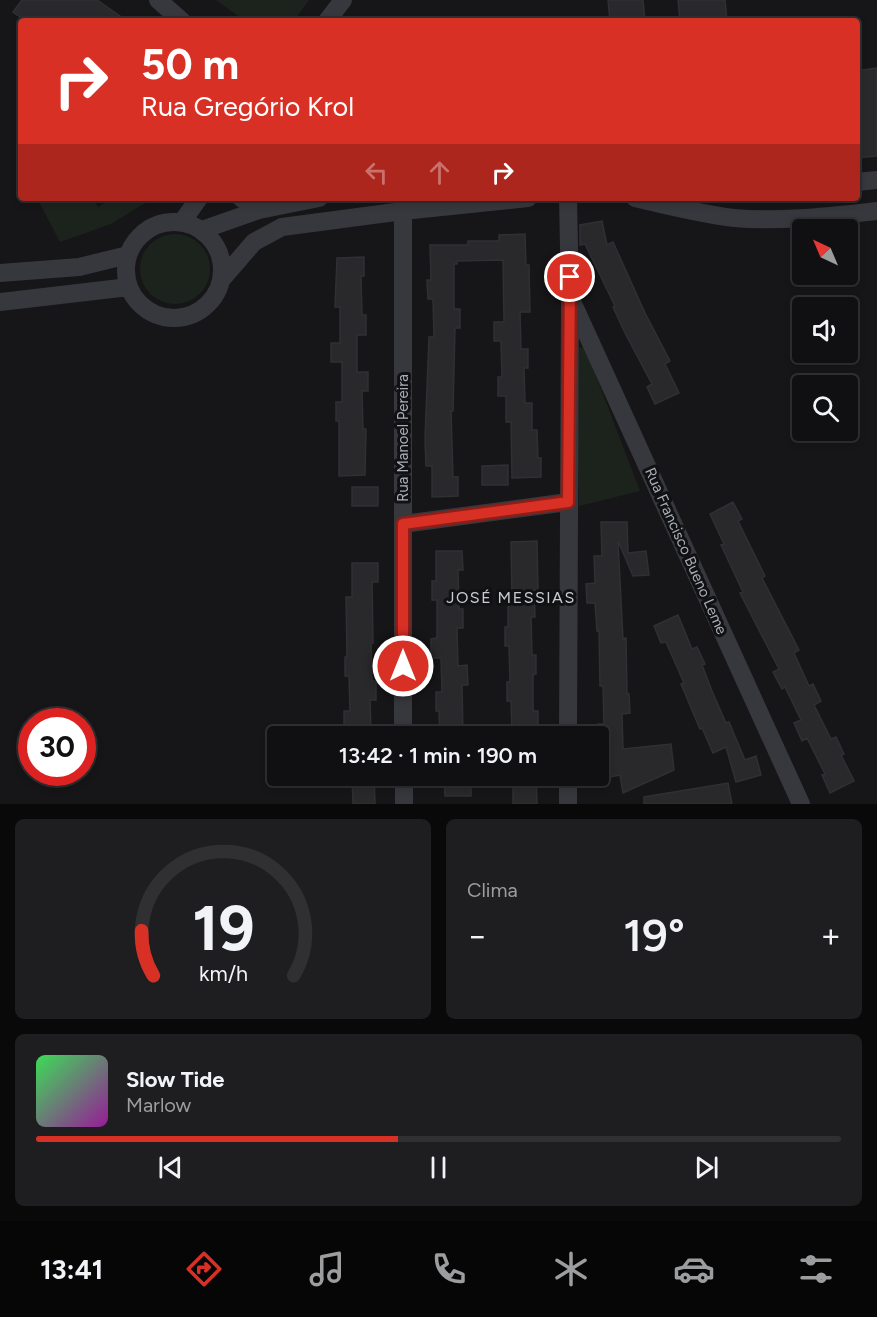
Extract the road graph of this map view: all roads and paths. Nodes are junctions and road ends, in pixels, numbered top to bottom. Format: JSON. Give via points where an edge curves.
{"nodes":[{"id":1,"x":158,"y":0,"type":"edge"},
{"id":2,"x":342,"y":0,"type":"edge"},
{"id":3,"x":179,"y":18,"type":"edge"},
{"id":4,"x":329,"y":18,"type":"edge"},
{"id":5,"x":877,"y":180,"type":"edge"},
{"id":6,"x":860,"y":182,"type":"edge"},
{"id":7,"x":197,"y":201,"type":"edge"},
{"id":8,"x":246,"y":201,"type":"edge"},
{"id":9,"x":305,"y":201,"type":"edge"},
{"id":10,"x":499,"y":201,"type":"edge"},
{"id":11,"x":568,"y":201,"type":"edge"},
{"id":12,"x":647,"y":201,"type":"edge"},
{"id":13,"x":259,"y":210,"type":"junction"},
{"id":14,"x":403,"y":211,"type":"junction"},
{"id":15,"x":877,"y":211,"type":"edge"},
{"id":16,"x":182,"y":222,"type":"junction"},
{"id":17,"x":202,"y":230,"type":"junction"},
{"id":18,"x":128,"y":255,"type":"junction"},
{"id":19,"x":0,"y":273,"type":"edge"},
{"id":20,"x":222,"y":279,"type":"junction"},
{"id":21,"x":129,"y":286,"type":"junction"},
{"id":22,"x":570,"y":297,"type":"junction"},
{"id":23,"x":0,"y":302,"type":"edge"},
{"id":24,"x":568,"y":502,"type":"junction"},
{"id":25,"x":403,"y":524,"type":"junction"},
{"id":26,"x":404,"y":726,"type":"edge"},
{"id":27,"x":568,"y":726,"type":"edge"},
{"id":28,"x":404,"y":786,"type":"edge"},
{"id":29,"x":568,"y":786,"type":"edge"},
{"id":30,"x":404,"y":804,"type":"edge"},
{"id":31,"x":568,"y":804,"type":"edge"},
{"id":32,"x":801,"y":804,"type":"edge"}],
"edges":[{"from":1,"to":3,"type":"street"},
{"from":2,"to":4,"type":"street"},
{"from":5,"to":6,"type":"street"},
{"from":7,"to":16,"type":"street"},
{"from":8,"to":13,"type":"street"},
{"from":9,"to":13,"type":"street"},
{"from":10,"to":14,"type":"street"},
{"from":11,"to":22,"type":"street"},
{"from":12,"to":15,"type":"street","via":[[734,218]]},
{"from":13,"to":17,"type":"street"},
{"from":14,"to":20,"type":"street","via":[[282,227],[254,242]]},
{"from":14,"to":25,"type":"street","name":"Rua Manoel Pereira"},
{"from":16,"to":17,"type":"street"},
{"from":16,"to":18,"type":"street","via":[[149,229]]},
{"from":17,"to":20,"type":"street","via":[[217,248]]},
{"from":18,"to":19,"type":"street","via":[[79,267]]},
{"from":18,"to":21,"type":"street"},
{"from":20,"to":21,"type":"street","via":[[207,306],[178,318],[148,311]]},
{"from":21,"to":23,"type":"street"},
{"from":22,"to":24,"type":"street"},
{"from":22,"to":32,"type":"street","name":"Rua Francisco Bueno Leme"},
{"from":24,"to":25,"type":"street"},
{"from":24,"to":27,"type":"street"},
{"from":25,"to":26,"type":"street","name":"Rua Manoel Pereira"},
{"from":28,"to":30,"type":"street"},
{"from":29,"to":31,"type":"street"}]}
